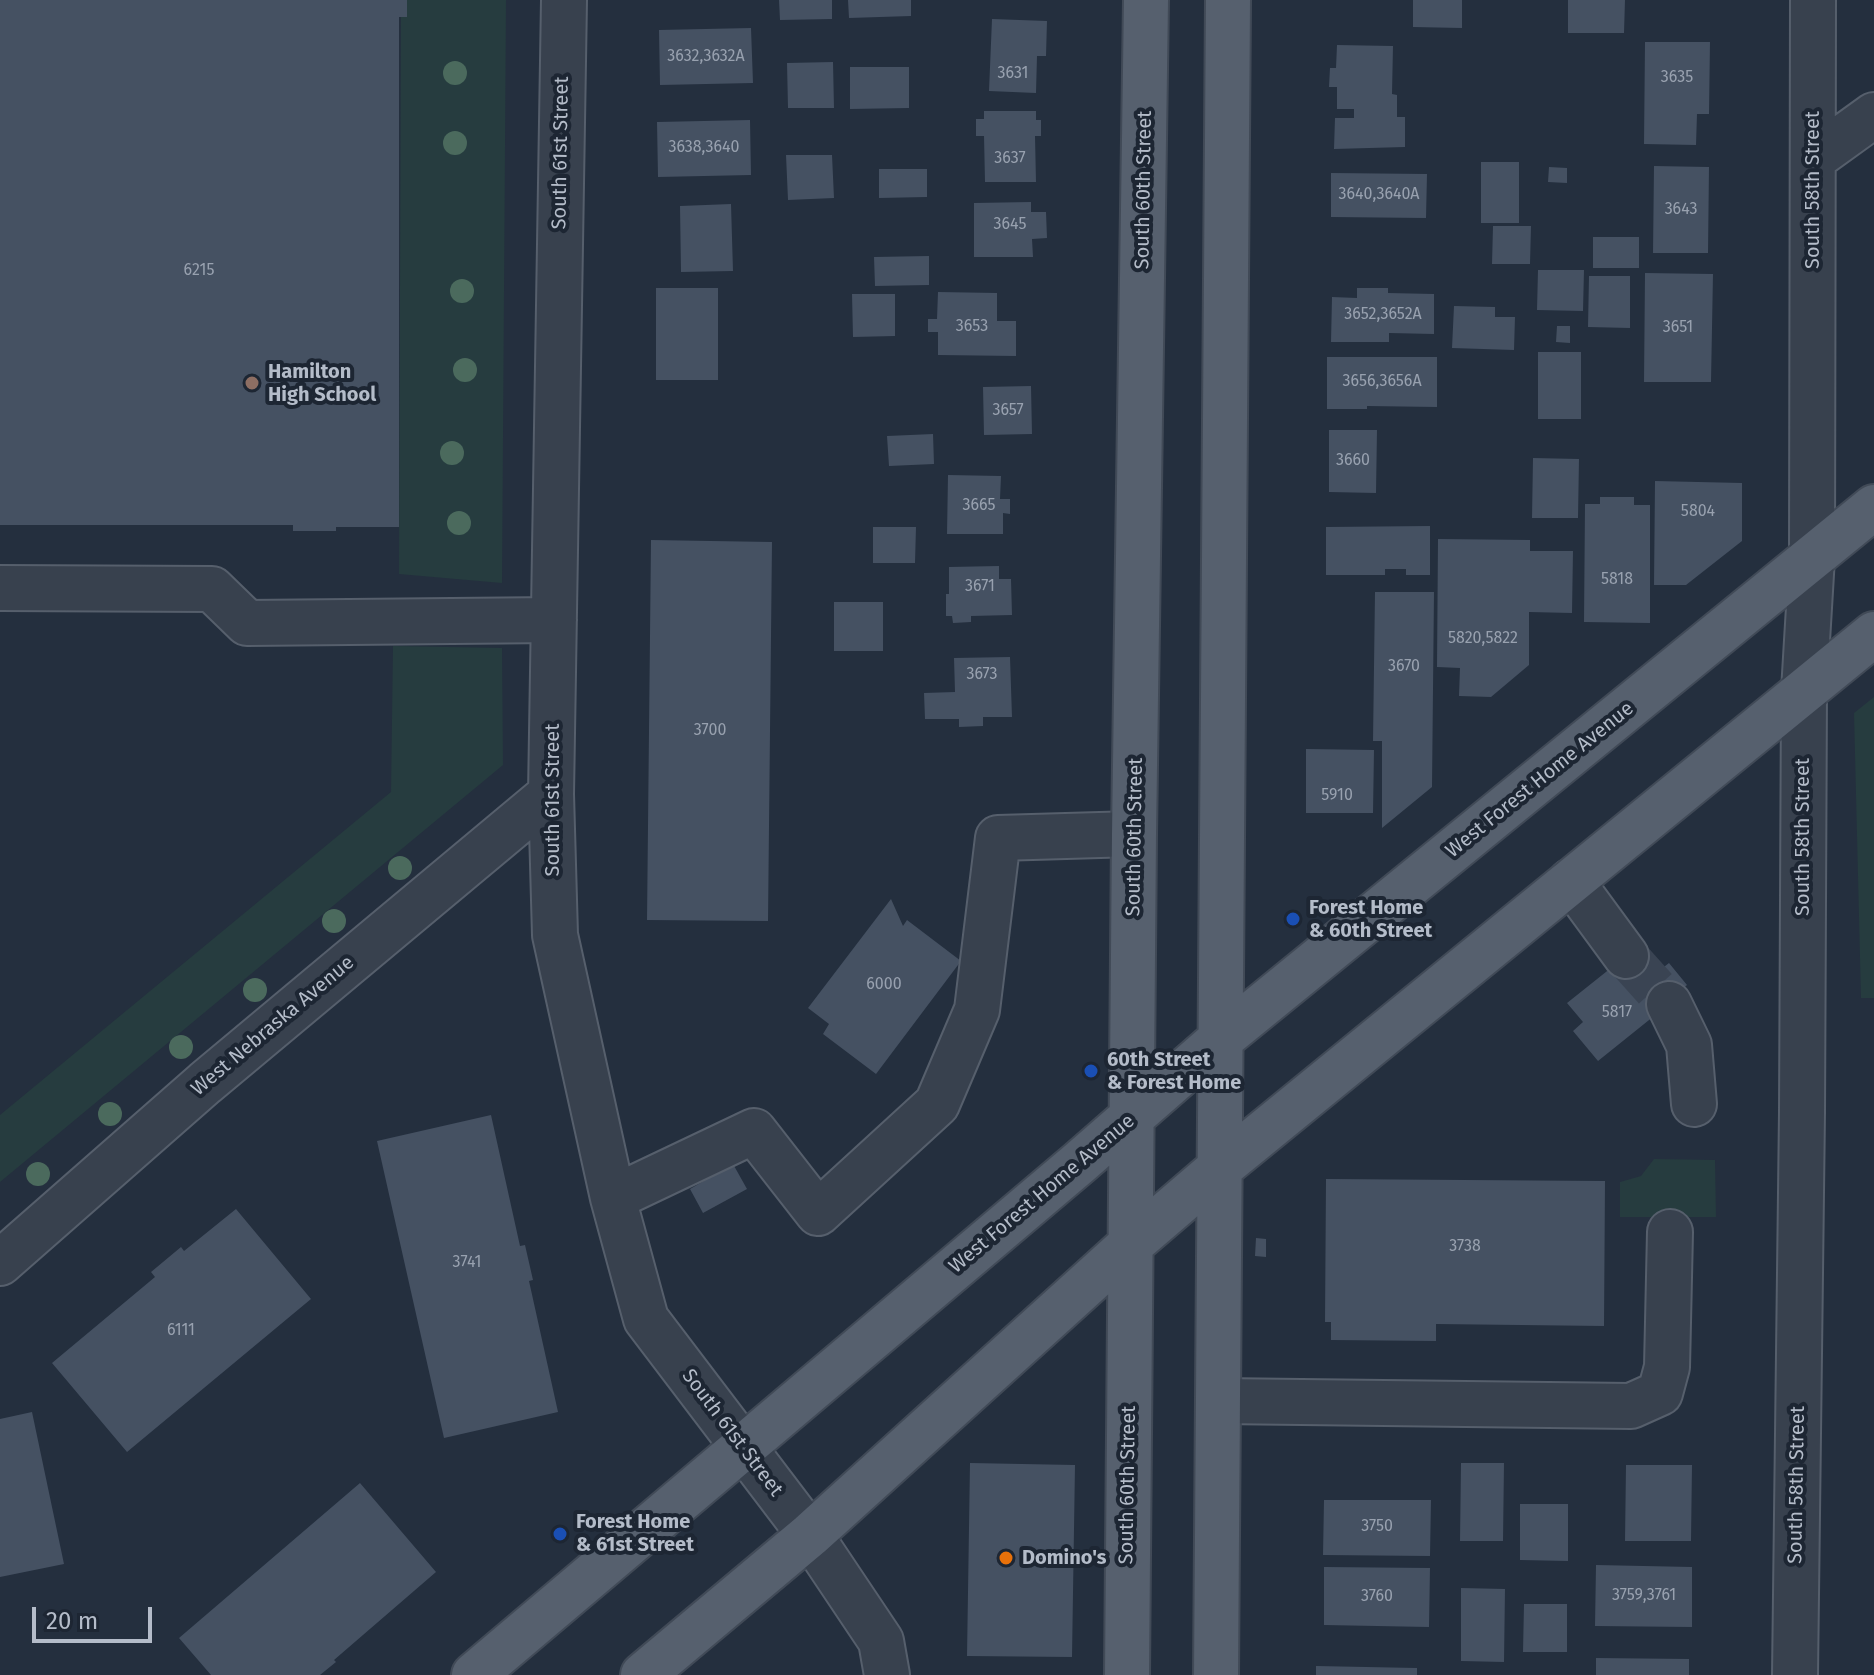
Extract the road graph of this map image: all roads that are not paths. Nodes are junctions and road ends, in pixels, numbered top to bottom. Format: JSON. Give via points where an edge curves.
{"nodes":[{"id":1,"x":564,"y":0,"type":"edge"},
{"id":2,"x":1146,"y":0,"type":"edge"},
{"id":3,"x":1228,"y":0,"type":"edge"},
{"id":4,"x":1813,"y":0,"type":"edge"},
{"id":5,"x":1874,"y":115,"type":"edge"},
{"id":6,"x":1813,"y":159,"type":"junction"},
{"id":7,"x":1874,"y":507,"type":"edge"},
{"id":8,"x":1812,"y":557,"type":"junction"},
{"id":9,"x":0,"y":588,"type":"edge"},
{"id":10,"x":554,"y":620,"type":"junction"},
{"id":11,"x":1874,"y":634,"type":"edge"},
{"id":12,"x":1804,"y":691,"type":"junction"},
{"id":13,"x":551,"y":794,"type":"junction"},
{"id":14,"x":1134,"y":834,"type":"junction"},
{"id":15,"x":1571,"y":881,"type":"junction"},
{"id":16,"x":1626,"y":956,"type":"tunnel mouth"},
{"id":17,"x":1669,"y":1004,"type":"tunnel mouth"},
{"id":18,"x":1221,"y":1039,"type":"junction"},
{"id":19,"x":1694,"y":1104,"type":"dead end"},
{"id":20,"x":1133,"y":1117,"type":"junction"},
{"id":21,"x":1221,"y":1167,"type":"junction"},
{"id":22,"x":613,"y":1198,"type":"junction"},
{"id":23,"x":1670,"y":1232,"type":"dead end"},
{"id":24,"x":1130,"y":1245,"type":"junction"},
{"id":25,"x":0,"y":1263,"type":"edge"},
{"id":26,"x":1219,"y":1401,"type":"junction"},
{"id":27,"x":742,"y":1448,"type":"junction"},
{"id":28,"x":810,"y":1535,"type":"junction"},
{"id":29,"x":474,"y":1675,"type":"edge"},
{"id":30,"x":643,"y":1675,"type":"edge"},
{"id":31,"x":887,"y":1675,"type":"edge"},
{"id":32,"x":1127,"y":1675,"type":"edge"},
{"id":33,"x":1216,"y":1675,"type":"edge"},
{"id":34,"x":1795,"y":1675,"type":"edge"}],
"edges":[{"from":1,"to":10,"type":"street","name":"South 61st Street"},
{"from":2,"to":14,"type":"main road","name":"South 60th Street"},
{"from":3,"to":18,"type":"main road"},
{"from":4,"to":6,"type":"street","name":"South 58th Street"},
{"from":5,"to":6,"type":"street"},
{"from":6,"to":8,"type":"street","name":"South 58th Street"},
{"from":7,"to":8,"type":"main road","name":"West Forest Home Avenue"},
{"from":8,"to":12,"type":"street","name":"South 58th Street"},
{"from":8,"to":18,"type":"main road","name":"West Forest Home Avenue"},
{"from":9,"to":10,"type":"street","via":[[212,589],[247,623]]},
{"from":10,"to":13,"type":"street","name":"South 61st Street"},
{"from":11,"to":12,"type":"main road"},
{"from":12,"to":15,"type":"main road"},
{"from":12,"to":34,"type":"street","name":"South 58th Street"},
{"from":13,"to":22,"type":"street","name":"South 61st Street","via":[[555,935]]},
{"from":13,"to":25,"type":"street","name":"West Nebraska Avenue","via":[[205,1083]]},
{"from":14,"to":20,"type":"main road","name":"South 60th Street"},
{"from":14,"to":22,"type":"street","via":[[998,838],[977,1010],[937,1104],[818,1213],[754,1131]]},
{"from":15,"to":16,"type":"street"},
{"from":15,"to":21,"type":"main road"},
{"from":17,"to":19,"type":"street","via":[[1689,1045]]},
{"from":18,"to":20,"type":"main road","name":"West Forest Home Avenue"},
{"from":18,"to":21,"type":"main road"},
{"from":20,"to":24,"type":"main road","name":"South 60th Street"},
{"from":20,"to":27,"type":"main road","name":"West Forest Home Avenue"},
{"from":21,"to":24,"type":"main road"},
{"from":21,"to":26,"type":"main road"},
{"from":22,"to":27,"type":"street","name":"South 61st Street","via":[[646,1319]]},
{"from":23,"to":26,"type":"street","via":[[1667,1367],[1660,1393],[1631,1406]]},
{"from":24,"to":28,"type":"main road"},
{"from":24,"to":32,"type":"main road","name":"South 60th Street"},
{"from":26,"to":33,"type":"main road"},
{"from":27,"to":28,"type":"street","name":"South 61st Street"},
{"from":27,"to":29,"type":"main road","name":"West Forest Home Avenue"},
{"from":28,"to":30,"type":"main road"},
{"from":28,"to":31,"type":"street","name":"South 61st Street","via":[[881,1641]]}]}
